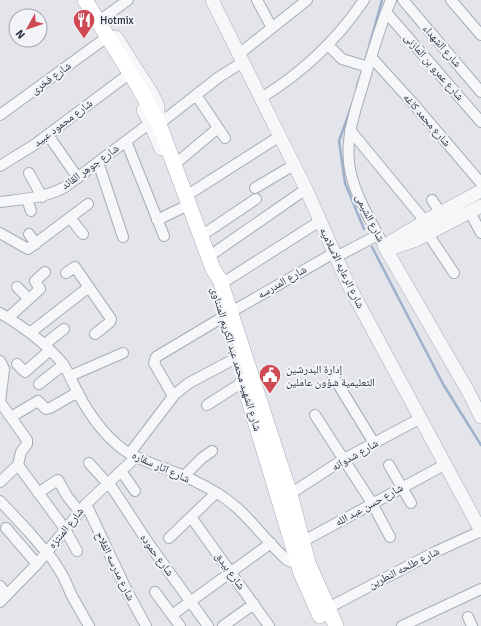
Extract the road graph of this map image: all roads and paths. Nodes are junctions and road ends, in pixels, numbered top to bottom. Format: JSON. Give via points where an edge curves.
{"nodes":[{"id":1,"x":78,"y":0,"type":"edge"},
{"id":2,"x":85,"y":0,"type":"edge"},
{"id":3,"x":92,"y":0,"type":"edge"},
{"id":4,"x":128,"y":0,"type":"edge"},
{"id":5,"x":212,"y":0,"type":"edge"},
{"id":6,"x":257,"y":0,"type":"edge"},
{"id":7,"x":364,"y":0,"type":"edge"},
{"id":8,"x":391,"y":0,"type":"edge"},
{"id":9,"x":403,"y":0,"type":"edge"},
{"id":10,"x":451,"y":0,"type":"edge"},
{"id":11,"x":303,"y":1,"type":"edge"},
{"id":12,"x":386,"y":12,"type":"junction"},
{"id":13,"x":104,"y":18,"type":"junction"},
{"id":14,"x":272,"y":28,"type":"junction"},
{"id":15,"x":481,"y":35,"type":"edge"},
{"id":16,"x":106,"y":39,"type":"junction"},
{"id":17,"x":328,"y":45,"type":"junction"},
{"id":18,"x":371,"y":57,"type":"junction"},
{"id":19,"x":241,"y":58,"type":"junction"},
{"id":20,"x":368,"y":67,"type":"junction"},
{"id":21,"x":125,"y":77,"type":"junction"},
{"id":22,"x":481,"y":92,"type":"edge"},
{"id":23,"x":196,"y":96,"type":"junction"},
{"id":24,"x":261,"y":98,"type":"junction"},
{"id":25,"x":0,"y":115,"type":"edge"},
{"id":26,"x":481,"y":122,"type":"edge"},
{"id":27,"x":156,"y":123,"type":"junction"},
{"id":28,"x":218,"y":128,"type":"junction"},
{"id":29,"x":350,"y":130,"type":"junction"},
{"id":30,"x":48,"y":135,"type":"junction"},
{"id":31,"x":280,"y":136,"type":"junction"},
{"id":32,"x":225,"y":138,"type":"dead end"},
{"id":33,"x":126,"y":141,"type":"junction"},
{"id":34,"x":98,"y":162,"type":"junction"},
{"id":35,"x":174,"y":165,"type":"junction"},
{"id":36,"x":294,"y":165,"type":"junction"},
{"id":37,"x":0,"y":166,"type":"edge"},
{"id":38,"x":29,"y":173,"type":"dead end"},
{"id":39,"x":78,"y":178,"type":"junction"},
{"id":40,"x":481,"y":183,"type":"edge"},
{"id":41,"x":306,"y":190,"type":"junction"},
{"id":42,"x":481,"y":191,"type":"edge"},
{"id":43,"x":42,"y":196,"type":"junction"},
{"id":44,"x":27,"y":199,"type":"junction"},
{"id":45,"x":432,"y":200,"type":"dead end"},
{"id":46,"x":185,"y":201,"type":"junction"},
{"id":47,"x":0,"y":202,"type":"edge"},
{"id":48,"x":88,"y":204,"type":"dead end"},
{"id":49,"x":475,"y":209,"type":"edge"},
{"id":50,"x":31,"y":211,"type":"dead end"},
{"id":51,"x":441,"y":213,"type":"junction"},
{"id":52,"x":70,"y":218,"type":"junction"},
{"id":53,"x":157,"y":220,"type":"junction"},
{"id":54,"x":320,"y":221,"type":"junction"},
{"id":55,"x":427,"y":228,"type":"junction"},
{"id":56,"x":0,"y":233,"type":"edge"},
{"id":57,"x":481,"y":233,"type":"edge"},
{"id":58,"x":29,"y":234,"type":"dead end"},
{"id":59,"x":83,"y":234,"type":"dead end"},
{"id":60,"x":164,"y":236,"type":"dead end"},
{"id":61,"x":201,"y":236,"type":"junction"},
{"id":62,"x":123,"y":237,"type":"dead end"},
{"id":63,"x":36,"y":244,"type":"junction"},
{"id":64,"x":383,"y":244,"type":"junction"},
{"id":65,"x":335,"y":255,"type":"junction"},
{"id":66,"x":211,"y":263,"type":"junction"},
{"id":67,"x":45,"y":272,"type":"dead end"},
{"id":68,"x":66,"y":273,"type":"dead end"},
{"id":69,"x":454,"y":273,"type":"dead end"},
{"id":70,"x":222,"y":284,"type":"junction"},
{"id":71,"x":17,"y":287,"type":"dead end"},
{"id":72,"x":89,"y":287,"type":"junction"},
{"id":73,"x":29,"y":299,"type":"junction"},
{"id":74,"x":227,"y":314,"type":"junction"},
{"id":75,"x":2,"y":315,"type":"edge"},
{"id":76,"x":64,"y":329,"type":"dead end"},
{"id":77,"x":31,"y":332,"type":"junction"},
{"id":78,"x":95,"y":334,"type":"dead end"},
{"id":79,"x":48,"y":347,"type":"junction"},
{"id":80,"x":123,"y":353,"type":"dead end"},
{"id":81,"x":236,"y":358,"type":"junction"},
{"id":82,"x":0,"y":361,"type":"edge"},
{"id":83,"x":17,"y":364,"type":"dead end"},
{"id":84,"x":63,"y":365,"type":"junction"},
{"id":85,"x":70,"y":376,"type":"junction"},
{"id":86,"x":333,"y":376,"type":"dead end"},
{"id":87,"x":243,"y":382,"type":"junction"},
{"id":88,"x":39,"y":384,"type":"dead end"},
{"id":89,"x":78,"y":392,"type":"junction"},
{"id":90,"x":173,"y":396,"type":"junction"},
{"id":91,"x":0,"y":403,"type":"edge"},
{"id":92,"x":207,"y":405,"type":"dead end"},
{"id":93,"x":315,"y":415,"type":"dead end"},
{"id":94,"x":11,"y":417,"type":"junction"},
{"id":95,"x":481,"y":417,"type":"edge"},
{"id":96,"x":421,"y":418,"type":"junction"},
{"id":97,"x":374,"y":443,"type":"junction"},
{"id":98,"x":212,"y":451,"type":"dead end"},
{"id":99,"x":133,"y":455,"type":"junction"},
{"id":100,"x":344,"y":459,"type":"junction"},
{"id":101,"x":89,"y":463,"type":"dead end"},
{"id":102,"x":446,"y":464,"type":"junction"},
{"id":103,"x":18,"y":465,"type":"junction"},
{"id":104,"x":389,"y":465,"type":"dead end"},
{"id":105,"x":121,"y":471,"type":"junction"},
{"id":106,"x":2,"y":476,"type":"edge"},
{"id":107,"x":184,"y":476,"type":"junction"},
{"id":108,"x":108,"y":483,"type":"junction"},
{"id":109,"x":402,"y":487,"type":"junction"},
{"id":110,"x":135,"y":491,"type":"dead end"},
{"id":111,"x":38,"y":492,"type":"junction"},
{"id":112,"x":216,"y":493,"type":"junction"},
{"id":113,"x":290,"y":494,"type":"junction"},
{"id":114,"x":0,"y":501,"type":"edge"},
{"id":115,"x":372,"y":503,"type":"junction"},
{"id":116,"x":411,"y":503,"type":"dead end"},
{"id":117,"x":82,"y":508,"type":"junction"},
{"id":118,"x":190,"y":518,"type":"junction"},
{"id":119,"x":6,"y":528,"type":"dead end"},
{"id":120,"x":65,"y":528,"type":"junction"},
{"id":121,"x":481,"y":531,"type":"edge"},
{"id":122,"x":390,"y":537,"type":"dead end"},
{"id":123,"x":169,"y":538,"type":"dead end"},
{"id":124,"x":271,"y":543,"type":"junction"},
{"id":125,"x":298,"y":545,"type":"junction"},
{"id":126,"x":77,"y":551,"type":"dead end"},
{"id":127,"x":47,"y":552,"type":"junction"},
{"id":128,"x":303,"y":563,"type":"junction"},
{"id":129,"x":37,"y":564,"type":"junction"},
{"id":130,"x":230,"y":571,"type":"junction"},
{"id":131,"x":0,"y":586,"type":"edge"},
{"id":132,"x":481,"y":589,"type":"edge"},
{"id":133,"x":155,"y":592,"type":"dead end"},
{"id":134,"x":3,"y":599,"type":"edge"},
{"id":135,"x":190,"y":601,"type":"junction"},
{"id":136,"x":254,"y":604,"type":"junction"},
{"id":137,"x":328,"y":608,"type":"junction"},
{"id":138,"x":172,"y":615,"type":"junction"},
{"id":139,"x":89,"y":626,"type":"edge"},
{"id":140,"x":146,"y":626,"type":"edge"},
{"id":141,"x":180,"y":626,"type":"edge"},
{"id":142,"x":208,"y":626,"type":"edge"},
{"id":143,"x":223,"y":626,"type":"edge"},
{"id":144,"x":269,"y":626,"type":"edge"},
{"id":145,"x":325,"y":626,"type":"edge"},
{"id":146,"x":336,"y":626,"type":"edge"},
{"id":147,"x":402,"y":626,"type":"edge"}],
"edges":[{"from":1,"to":16,"type":"street"},
{"from":2,"to":16,"type":"main road"},
{"from":3,"to":13,"type":"street"},
{"from":4,"to":13,"type":"street"},
{"from":5,"to":19,"type":"street","name":"شارع الرعايه الاسلاميه"},
{"from":6,"to":14,"type":"street"},
{"from":7,"to":17,"type":"street","via":[[354,16]]},
{"from":8,"to":12,"type":"street","name":"شارع الشيمى"},
{"from":9,"to":22,"type":"street","name":"شارع الشهداء"},
{"from":10,"to":15,"type":"street"},
{"from":11,"to":14,"type":"street"},
{"from":12,"to":18,"type":"street","name":"شارع الشيمى"},
{"from":12,"to":26,"type":"street","name":"شارع عمرو بن المازنى"},
{"from":13,"to":27,"type":"street","via":[[152,92],[158,106]]},
{"from":14,"to":19,"type":"street"},
{"from":16,"to":21,"type":"street"},
{"from":16,"to":25,"type":"street","name":"شارع فخرى"},
{"from":16,"to":27,"type":"main road","via":[[138,86]]},
{"from":17,"to":20,"type":"street","via":[[342,59]]},
{"from":17,"to":24,"type":"street","via":[[297,74]]},
{"from":18,"to":20,"type":"street","name":"شارع الشيمى"},
{"from":18,"to":40,"type":"street","name":"شارع محمد كاغه"},
{"from":19,"to":23,"type":"street","name":"شارع جوهر القائد"},
{"from":19,"to":24,"type":"street","name":"شارع الرعايه الاسلاميه"},
{"from":20,"to":29,"type":"street","name":"شارع الشيمى"},
{"from":21,"to":27,"type":"street"},
{"from":21,"to":30,"type":"street","name":"شارع محمود عبيد"},
{"from":23,"to":27,"type":"street","name":"شارع جوهر القائد"},
{"from":23,"to":28,"type":"street"},
{"from":24,"to":31,"type":"street","name":"شارع الرعايه الاسلاميه"},
{"from":27,"to":33,"type":"street","name":"شارع جوهر القائد"},
{"from":27,"to":35,"type":"main road"},
{"from":27,"to":46,"type":"street"},
{"from":28,"to":32,"type":"street"},
{"from":28,"to":35,"type":"street"},
{"from":29,"to":55,"type":"street"},
{"from":29,"to":64,"type":"street","name":"شارع الشيمى","via":[[350,173],[360,200]]},
{"from":30,"to":37,"type":"street","name":"شارع محمود عبيد"},
{"from":30,"to":39,"type":"street"},
{"from":31,"to":36,"type":"street","name":"شارع الرعايه الاسلاميه"},
{"from":31,"to":46,"type":"street"},
{"from":33,"to":34,"type":"street","name":"شارع جوهر القائد"},
{"from":33,"to":53,"type":"street"},
{"from":34,"to":39,"type":"street","name":"شارع جوهر القائد"},
{"from":34,"to":62,"type":"street"},
{"from":35,"to":46,"type":"main road"},
{"from":36,"to":41,"type":"street","name":"شارع الرعايه الاسلاميه"},
{"from":36,"to":61,"type":"street"},
{"from":38,"to":43,"type":"street"},
{"from":39,"to":43,"type":"street","name":"شارع جوهر القائد","via":[[54,193]]},
{"from":41,"to":54,"type":"street","name":"شارع الرعايه الاسلاميه"},
{"from":41,"to":66,"type":"street"},
{"from":42,"to":51,"type":"street"},
{"from":43,"to":44,"type":"street","name":"شارع جوهر القائد"},
{"from":44,"to":47,"type":"street","name":"شارع جوهر القائد"},
{"from":44,"to":50,"type":"street"},
{"from":45,"to":51,"type":"street"},
{"from":46,"to":53,"type":"street"},
{"from":46,"to":61,"type":"main road"},
{"from":48,"to":52,"type":"street"},
{"from":49,"to":55,"type":"street"},
{"from":49,"to":57,"type":"street"},
{"from":51,"to":55,"type":"street"},
{"from":52,"to":59,"type":"street"},
{"from":52,"to":63,"type":"street"},
{"from":53,"to":60,"type":"street"},
{"from":54,"to":65,"type":"street","name":"شارع الرعايه الاسلاميه"},
{"from":54,"to":70,"type":"street"},
{"from":55,"to":64,"type":"street"},
{"from":55,"to":69,"type":"street"},
{"from":56,"to":63,"type":"street","via":[[28,249]]},
{"from":58,"to":63,"type":"street"},
{"from":61,"to":66,"type":"main road"},
{"from":64,"to":65,"type":"street","name":"شارع المدرسه"},
{"from":64,"to":95,"type":"street","name":"شارع الشيمى"},
{"from":65,"to":74,"type":"street","name":"شارع المدرسه"},
{"from":65,"to":96,"type":"street","name":"شارع الرعايه الاسلاميه","via":[[348,284]]},
{"from":66,"to":70,"type":"main road","name":"شارع الشهيد محمد عبد الكريم المتناوى"},
{"from":66,"to":74,"type":"main road","name":"شارع الشهيد محمد عبد الكريم المتناوى","via":[[212,281]]},
{"from":67,"to":73,"type":"street","via":[[35,280],[40,289]]},
{"from":68,"to":72,"type":"street","via":[[75,267]]},
{"from":70,"to":74,"type":"main road","name":"شارع الشهيد محمد عبد الكريم المتناوى"},
{"from":71,"to":73,"type":"street"},
{"from":72,"to":77,"type":"street"},
{"from":72,"to":78,"type":"street","via":[[111,320]]},
{"from":73,"to":75,"type":"street"},
{"from":74,"to":81,"type":"main road","name":"شارع الشهيد محمد عبد الكريم المتناوى"},
{"from":74,"to":90,"type":"street","name":"شارع المدرسه","via":[[156,357],[154,363]]},
{"from":74,"to":113,"type":"main road","name":"شارع الشهيد محمد عبد الكريم المتناوى"},
{"from":75,"to":77,"type":"street","name":"شارع اثار سقاره"},
{"from":76,"to":79,"type":"street"},
{"from":77,"to":79,"type":"street","name":"شارع اثار سقاره"},
{"from":79,"to":83,"type":"street","via":[[25,372]]},
{"from":79,"to":84,"type":"street","name":"شارع اثار سقاره"},
{"from":80,"to":85,"type":"street"},
{"from":81,"to":87,"type":"main road","name":"شارع الشهيد محمد عبد الكريم المتناوى"},
{"from":81,"to":90,"type":"street","name":"شارع المنتزه","via":[[189,383]]},
{"from":82,"to":91,"type":"street","via":[[4,369]]},
{"from":84,"to":85,"type":"street","name":"شارع اثار سقاره"},
{"from":84,"to":88,"type":"street"},
{"from":85,"to":89,"type":"street","name":"شارع اثار سقاره"},
{"from":86,"to":97,"type":"street"},
{"from":87,"to":92,"type":"street"},
{"from":87,"to":125,"type":"main road","name":"شارع الشهيد محمد عبد الكريم المتناوى"},
{"from":89,"to":94,"type":"street","via":[[46,409],[38,401]]},
{"from":89,"to":99,"type":"street","name":"شارع اثار سقاره","via":[[102,428],[116,443]]},
{"from":90,"to":99,"type":"street","name":"شارع المنتزه"},
{"from":91,"to":94,"type":"street"},
{"from":93,"to":100,"type":"street"},
{"from":94,"to":103,"type":"street","via":[[27,440]]},
{"from":96,"to":97,"type":"street","name":"شارع شدوانه"},
{"from":96,"to":102,"type":"street","name":"شارع الرعايه الاسلاميه"},
{"from":97,"to":100,"type":"street","name":"شارع شدوانه"},
{"from":98,"to":107,"type":"street"},
{"from":99,"to":105,"type":"street","name":"شارع المنتزه"},
{"from":99,"to":107,"type":"street","name":"شارع اثار سقاره"},
{"from":100,"to":113,"type":"street","name":"شارع شدوانه"},
{"from":100,"to":115,"type":"street"},
{"from":101,"to":108,"type":"street","name":"شارع حموده"},
{"from":102,"to":109,"type":"street","name":"شارع حسن عبد الله"},
{"from":102,"to":121,"type":"street","name":"شارع الرعايه الاسلاميه"},
{"from":103,"to":106,"type":"street"},
{"from":103,"to":111,"type":"street"},
{"from":104,"to":109,"type":"street"},
{"from":105,"to":108,"type":"street","name":"شارع المنتزه"},
{"from":105,"to":110,"type":"street"},
{"from":107,"to":112,"type":"street","name":"شارع اثار سقاره"},
{"from":108,"to":117,"type":"street","name":"شارع المنتزه"},
{"from":108,"to":135,"type":"street","name":"شارع حموده"},
{"from":109,"to":115,"type":"street","name":"شارع حسن عبد الله"},
{"from":109,"to":116,"type":"street"},
{"from":111,"to":117,"type":"street","name":"شارع مدرسه الفلاح","via":[[58,480],[67,496]]},
{"from":111,"to":120,"type":"street"},
{"from":112,"to":118,"type":"street"},
{"from":112,"to":124,"type":"street","name":"شارع اثار سقاره","via":[[233,504]]},
{"from":113,"to":125,"type":"main road","name":"شارع الشهيد محمد عبد الكريم المتناوى"},
{"from":114,"to":127,"type":"street"},
{"from":115,"to":122,"type":"street"},
{"from":115,"to":125,"type":"street","name":"شارع حسن عبد الله"},
{"from":117,"to":120,"type":"street","name":"شارع المنتزه"},
{"from":117,"to":140,"type":"street","name":"شارع مدرسه الفلاح"},
{"from":118,"to":123,"type":"street"},
{"from":118,"to":130,"type":"street","name":"شارع بيدق"},
{"from":119,"to":129,"type":"street"},
{"from":120,"to":126,"type":"street"},
{"from":120,"to":127,"type":"street","name":"شارع المنتزه"},
{"from":121,"to":137,"type":"street","name":"شارع طلحه النطرين"},
{"from":124,"to":128,"type":"street","name":"شارع اثار سقاره","via":[[287,560]]},
{"from":124,"to":130,"type":"street"},
{"from":125,"to":128,"type":"main road","name":"شارع الشهيد محمد عبد الكريم المتناوى"},
{"from":127,"to":129,"type":"street","name":"شارع المنتزه"},
{"from":127,"to":139,"type":"street","via":[[63,576]]},
{"from":128,"to":137,"type":"main road","name":"شارع الشهيد محمد عبد الكريم المتناوى"},
{"from":128,"to":145,"type":"main road","name":"شارع الشهيد محمد عبد الكريم المتناوى","via":[[304,582]]},
{"from":129,"to":134,"type":"street","name":"شارع المنتزه"},
{"from":130,"to":135,"type":"street"},
{"from":130,"to":136,"type":"street","name":"شارع بيدق"},
{"from":131,"to":134,"type":"street"},
{"from":132,"to":147,"type":"street"},
{"from":133,"to":138,"type":"street"},
{"from":135,"to":138,"type":"street"},
{"from":135,"to":142,"type":"street","name":"شارع حموده"},
{"from":136,"to":143,"type":"street"},
{"from":136,"to":144,"type":"street","name":"شارع بيدق"},
{"from":137,"to":146,"type":"main road","name":"شارع الشهيد محمد عبد الكريم المتناوى"},
{"from":138,"to":141,"type":"street"}]}
